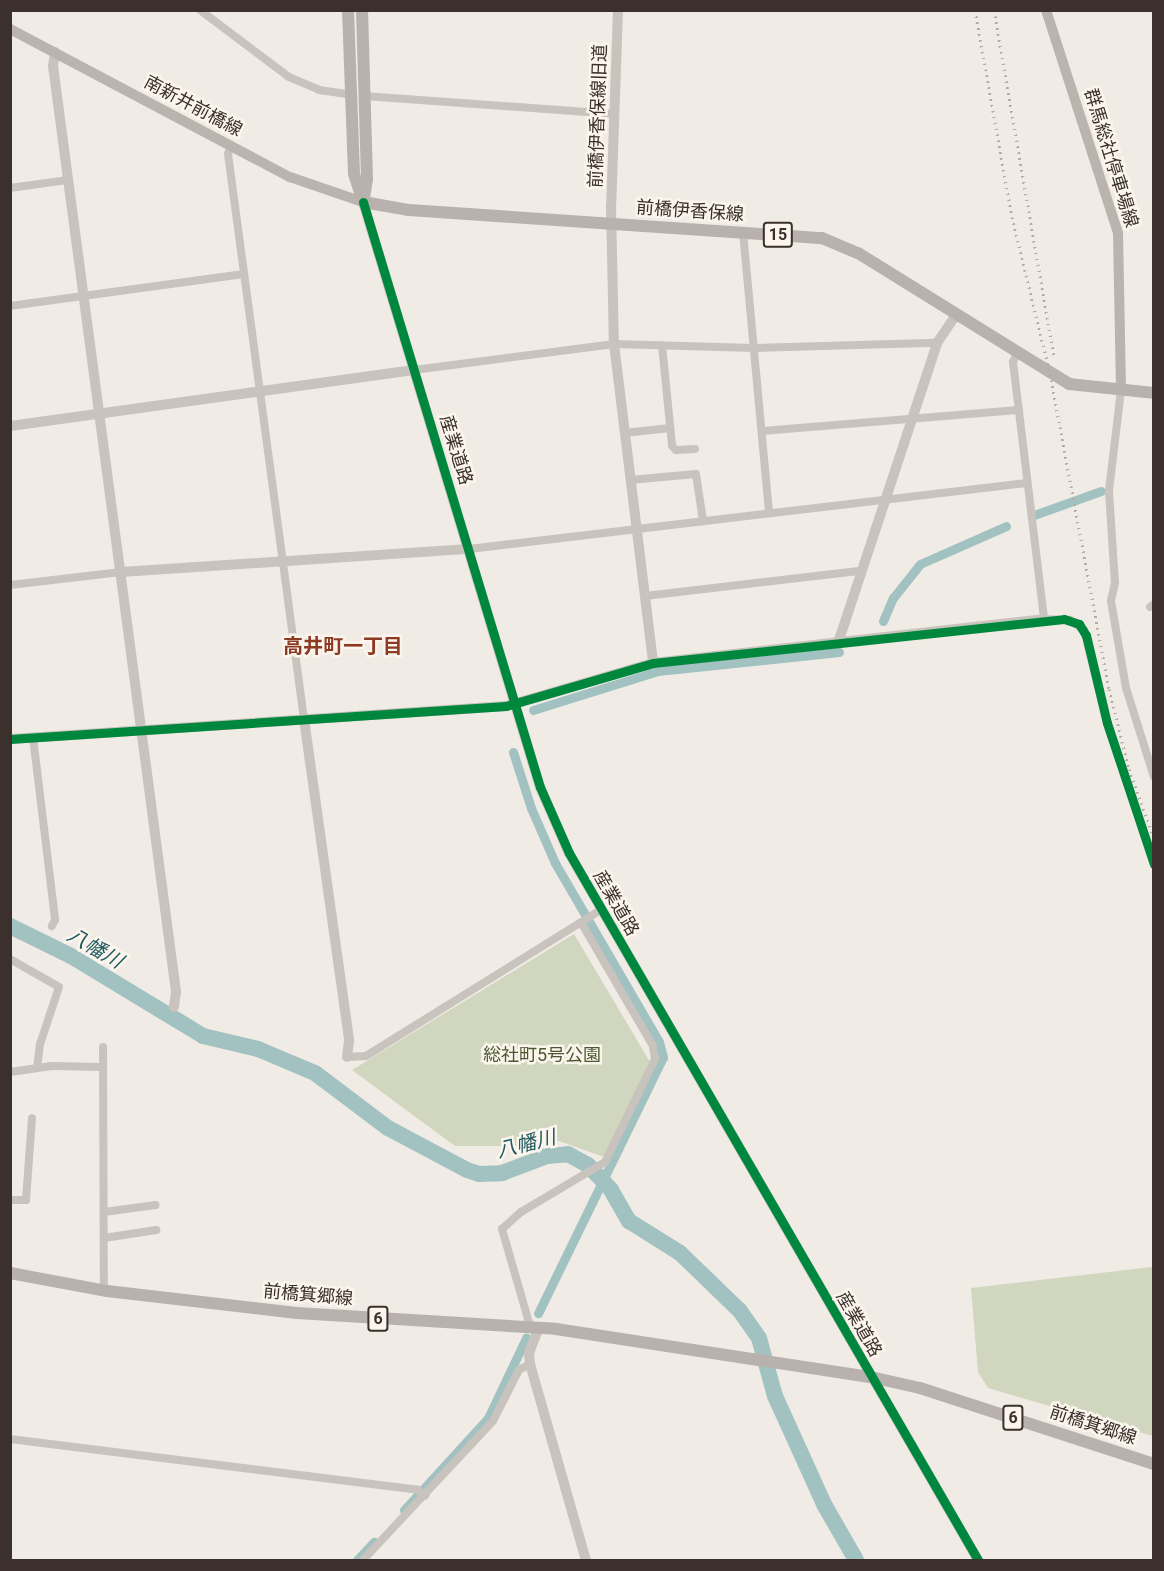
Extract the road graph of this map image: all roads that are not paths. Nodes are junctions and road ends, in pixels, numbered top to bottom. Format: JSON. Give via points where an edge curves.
{"nodes":[{"id":1,"x":200,"y":10,"type":"edge"},
{"id":2,"x":348,"y":10,"type":"edge"},
{"id":3,"x":362,"y":10,"type":"edge"},
{"id":4,"x":618,"y":10,"type":"edge"},
{"id":5,"x":1046,"y":10,"type":"edge"},
{"id":6,"x":10,"y":29,"type":"edge"},
{"id":7,"x":55,"y":52,"type":"junction"},
{"id":8,"x":350,"y":94,"type":"junction"},
{"id":9,"x":364,"y":96,"type":"junction"},
{"id":10,"x":614,"y":114,"type":"junction"},
{"id":11,"x":231,"y":145,"type":"junction"},
{"id":12,"x":68,"y":180,"type":"junction"},
{"id":13,"x":10,"y":188,"type":"edge"},
{"id":14,"x":363,"y":202,"type":"junction"},
{"id":15,"x":611,"y":223,"type":"junction"},
{"id":16,"x":743,"y":232,"type":"junction"},
{"id":17,"x":244,"y":274,"type":"junction"},
{"id":18,"x":84,"y":296,"type":"junction"},
{"id":19,"x":10,"y":306,"type":"edge"},
{"id":20,"x":956,"y":315,"type":"junction"},
{"id":21,"x":937,"y":343,"type":"junction"},
{"id":22,"x":614,"y":344,"type":"junction"},
{"id":23,"x":662,"y":345,"type":"junction"},
{"id":24,"x":753,"y":348,"type":"junction"},
{"id":25,"x":1017,"y":353,"type":"junction"},
{"id":26,"x":414,"y":370,"type":"junction"},
{"id":27,"x":1120,"y":390,"type":"junction"},
{"id":28,"x":261,"y":392,"type":"junction"},
{"id":29,"x":1154,"y":393,"type":"edge"},
{"id":30,"x":1019,"y":410,"type":"junction"},
{"id":31,"x":100,"y":413,"type":"junction"},
{"id":32,"x":911,"y":422,"type":"junction"},
{"id":33,"x":10,"y":426,"type":"edge"},
{"id":34,"x":670,"y":428,"type":"junction"},
{"id":35,"x":762,"y":431,"type":"junction"},
{"id":36,"x":624,"y":433,"type":"junction"},
{"id":37,"x":695,"y":449,"type":"dead end"},
{"id":38,"x":630,"y":480,"type":"junction"},
{"id":39,"x":1027,"y":483,"type":"junction"},
{"id":40,"x":884,"y":500,"type":"junction"},
{"id":41,"x":769,"y":513,"type":"junction"},
{"id":42,"x":703,"y":521,"type":"junction"},
{"id":43,"x":636,"y":530,"type":"junction"},
{"id":44,"x":469,"y":549,"type":"junction"},
{"id":45,"x":283,"y":561,"type":"junction"},
{"id":46,"x":859,"y":571,"type":"junction"},
{"id":47,"x":121,"y":572,"type":"junction"},
{"id":48,"x":10,"y":585,"type":"edge"},
{"id":49,"x":645,"y":596,"type":"junction"},
{"id":50,"x":1044,"y":619,"type":"junction"},
{"id":51,"x":838,"y":643,"type":"junction"},
{"id":52,"x":653,"y":663,"type":"junction"},
{"id":53,"x":516,"y":705,"type":"junction"},
{"id":54,"x":304,"y":719,"type":"junction"},
{"id":55,"x":142,"y":730,"type":"junction"},
{"id":56,"x":33,"y":737,"type":"junction"},
{"id":57,"x":10,"y":739,"type":"edge"},
{"id":58,"x":1154,"y":777,"type":"edge"},
{"id":59,"x":1154,"y":864,"type":"edge"},
{"id":60,"x":601,"y":910,"type":"junction"},
{"id":61,"x":582,"y":924,"type":"junction"},
{"id":62,"x":52,"y":926,"type":"dead end"},
{"id":63,"x":10,"y":959,"type":"edge"},
{"id":64,"x":174,"y":1007,"type":"dead end"},
{"id":65,"x":103,"y":1047,"type":"dead end"},
{"id":66,"x":347,"y":1057,"type":"joint"},
{"id":67,"x":102,"y":1067,"type":"junction"},
{"id":68,"x":38,"y":1068,"type":"junction"},
{"id":69,"x":10,"y":1072,"type":"edge"},
{"id":70,"x":32,"y":1118,"type":"dead end"},
{"id":71,"x":10,"y":1200,"type":"edge"},
{"id":72,"x":156,"y":1205,"type":"dead end"},
{"id":73,"x":104,"y":1212,"type":"junction"},
{"id":74,"x":156,"y":1230,"type":"dead end"},
{"id":75,"x":104,"y":1238,"type":"junction"},
{"id":76,"x":10,"y":1273,"type":"edge"},
{"id":77,"x":104,"y":1291,"type":"junction"},
{"id":78,"x":535,"y":1327,"type":"junction"},
{"id":79,"x":530,"y":1364,"type":"junction"},
{"id":80,"x":871,"y":1377,"type":"junction"},
{"id":81,"x":10,"y":1439,"type":"edge"},
{"id":82,"x":1154,"y":1464,"type":"edge"},
{"id":83,"x":425,"y":1495,"type":"junction"},
{"id":84,"x":363,"y":1560,"type":"edge"},
{"id":85,"x":586,"y":1560,"type":"edge"},
{"id":86,"x":978,"y":1560,"type":"edge"}],
"edges":[{"from":1,"to":8,"type":"street","via":[[289,77],[319,90]]},
{"from":2,"to":8,"type":"main road"},
{"from":3,"to":9,"type":"main road"},
{"from":4,"to":10,"type":"street","name":"前橋伊香保線旧道"},
{"from":5,"to":27,"type":"main road","name":"群馬総社停車場線","via":[[1118,233],[1122,282]]},
{"from":6,"to":7,"type":"main road","name":"南新井前橋線"},
{"from":7,"to":11,"type":"main road","name":"南新井前橋線"},
{"from":7,"to":12,"type":"street"},
{"from":8,"to":14,"type":"main road","via":[[354,174]]},
{"from":9,"to":10,"type":"street"},
{"from":9,"to":14,"type":"main road","via":[[367,179]]},
{"from":10,"to":15,"type":"street","name":"前橋伊香保線旧道"},
{"from":11,"to":14,"type":"main road","name":"南新井前橋線","via":[[310,186]]},
{"from":11,"to":17,"type":"street","via":[[228,154]]},
{"from":12,"to":13,"type":"street"},
{"from":12,"to":18,"type":"street"},
{"from":14,"to":15,"type":"main road","name":"前橋伊香保線","number":"15","via":[[408,210]]},
{"from":14,"to":26,"type":"street","name":"産業道路"},
{"from":15,"to":16,"type":"main road","name":"前橋伊香保線","number":"15"},
{"from":15,"to":22,"type":"street","name":"前橋伊香保線旧道"},
{"from":16,"to":20,"type":"main road","name":"前橋伊香保線","number":"15","via":[[834,242]]},
{"from":16,"to":24,"type":"street"},
{"from":17,"to":18,"type":"street"},
{"from":17,"to":28,"type":"street"},
{"from":18,"to":19,"type":"street"},
{"from":18,"to":31,"type":"street"},
{"from":20,"to":21,"type":"street"},
{"from":20,"to":25,"type":"main road","name":"前橋伊香保線","number":"15"},
{"from":21,"to":24,"type":"street"},
{"from":21,"to":32,"type":"street"},
{"from":22,"to":23,"type":"street"},
{"from":22,"to":26,"type":"street"},
{"from":22,"to":36,"type":"street","name":"前橋伊香保線旧道"},
{"from":23,"to":24,"type":"street"},
{"from":23,"to":34,"type":"street"},
{"from":24,"to":35,"type":"street"},
{"from":25,"to":27,"type":"main road","name":"前橋伊香保線","number":"15","via":[[1069,384]]},
{"from":25,"to":30,"type":"street","via":[[1013,362]]},
{"from":26,"to":28,"type":"street"},
{"from":26,"to":44,"type":"street","name":"産業道路"},
{"from":27,"to":29,"type":"main road","name":"前橋伊香保線","number":"15"},
{"from":27,"to":58,"type":"street","via":[[1110,464],[1115,583],[1111,601],[1126,688]]},
{"from":28,"to":31,"type":"street"},
{"from":28,"to":45,"type":"street"},
{"from":30,"to":32,"type":"street"},
{"from":30,"to":39,"type":"street"},
{"from":31,"to":33,"type":"street"},
{"from":31,"to":47,"type":"street"},
{"from":32,"to":35,"type":"street"},
{"from":32,"to":40,"type":"street"},
{"from":34,"to":36,"type":"street"},
{"from":34,"to":37,"type":"street","via":[[675,450]]},
{"from":35,"to":41,"type":"street"},
{"from":36,"to":38,"type":"street","name":"前橋伊香保線旧道"},
{"from":38,"to":42,"type":"street","via":[[696,474]]},
{"from":38,"to":43,"type":"street","name":"前橋伊香保線旧道"},
{"from":39,"to":40,"type":"street"},
{"from":39,"to":50,"type":"street"},
{"from":40,"to":41,"type":"street"},
{"from":40,"to":46,"type":"street"},
{"from":41,"to":42,"type":"street"},
{"from":42,"to":43,"type":"street"},
{"from":43,"to":44,"type":"street"},
{"from":43,"to":49,"type":"street","name":"前橋伊香保線旧道"},
{"from":44,"to":45,"type":"street"},
{"from":44,"to":53,"type":"street","name":"産業道路"},
{"from":45,"to":47,"type":"street"},
{"from":45,"to":54,"type":"street"},
{"from":46,"to":49,"type":"street"},
{"from":46,"to":51,"type":"street"},
{"from":47,"to":48,"type":"street"},
{"from":47,"to":55,"type":"street"},
{"from":49,"to":52,"type":"street","name":"前橋伊香保線旧道"},
{"from":50,"to":51,"type":"street"},
{"from":50,"to":59,"type":"street","via":[[1070,620],[1084,630],[1107,723]]},
{"from":51,"to":52,"type":"street"},
{"from":52,"to":53,"type":"street"},
{"from":53,"to":54,"type":"street"},
{"from":53,"to":60,"type":"street","name":"産業道路","via":[[540,787],[569,853]]},
{"from":54,"to":55,"type":"street"},
{"from":54,"to":66,"type":"street","via":[[349,1041]]},
{"from":55,"to":56,"type":"street"},
{"from":55,"to":64,"type":"street","via":[[176,992]]},
{"from":56,"to":57,"type":"street"},
{"from":56,"to":62,"type":"street","via":[[55,920]]},
{"from":60,"to":61,"type":"street"},
{"from":60,"to":80,"type":"street","name":"産業道路"},
{"from":61,"to":66,"type":"street","via":[[366,1056]]},
{"from":61,"to":78,"type":"street","via":[[656,1054],[608,1158],[520,1212],[502,1229]]},
{"from":63,"to":68,"type":"street","via":[[58,987],[40,1044]]},
{"from":65,"to":67,"type":"street"},
{"from":67,"to":68,"type":"street"},
{"from":67,"to":73,"type":"street"},
{"from":68,"to":69,"type":"street"},
{"from":70,"to":71,"type":"street","via":[[26,1200]]},
{"from":72,"to":73,"type":"street"},
{"from":73,"to":75,"type":"street"},
{"from":74,"to":75,"type":"street"},
{"from":75,"to":77,"type":"street"},
{"from":76,"to":77,"type":"main road","name":"前橋箕郷線","number":"6"},
{"from":77,"to":78,"type":"main road","name":"前橋箕郷線","number":"6","via":[[318,1315]]},
{"from":78,"to":79,"type":"street"},
{"from":78,"to":80,"type":"main road","name":"前橋箕郷線","number":"6"},
{"from":79,"to":83,"type":"street","via":[[519,1370],[493,1421]]},
{"from":79,"to":85,"type":"street"},
{"from":80,"to":82,"type":"main road","name":"前橋箕郷線","number":"6","via":[[920,1388]]},
{"from":80,"to":86,"type":"street","name":"産業道路"},
{"from":81,"to":83,"type":"street","via":[[418,1490]]},
{"from":83,"to":84,"type":"street"}]}
